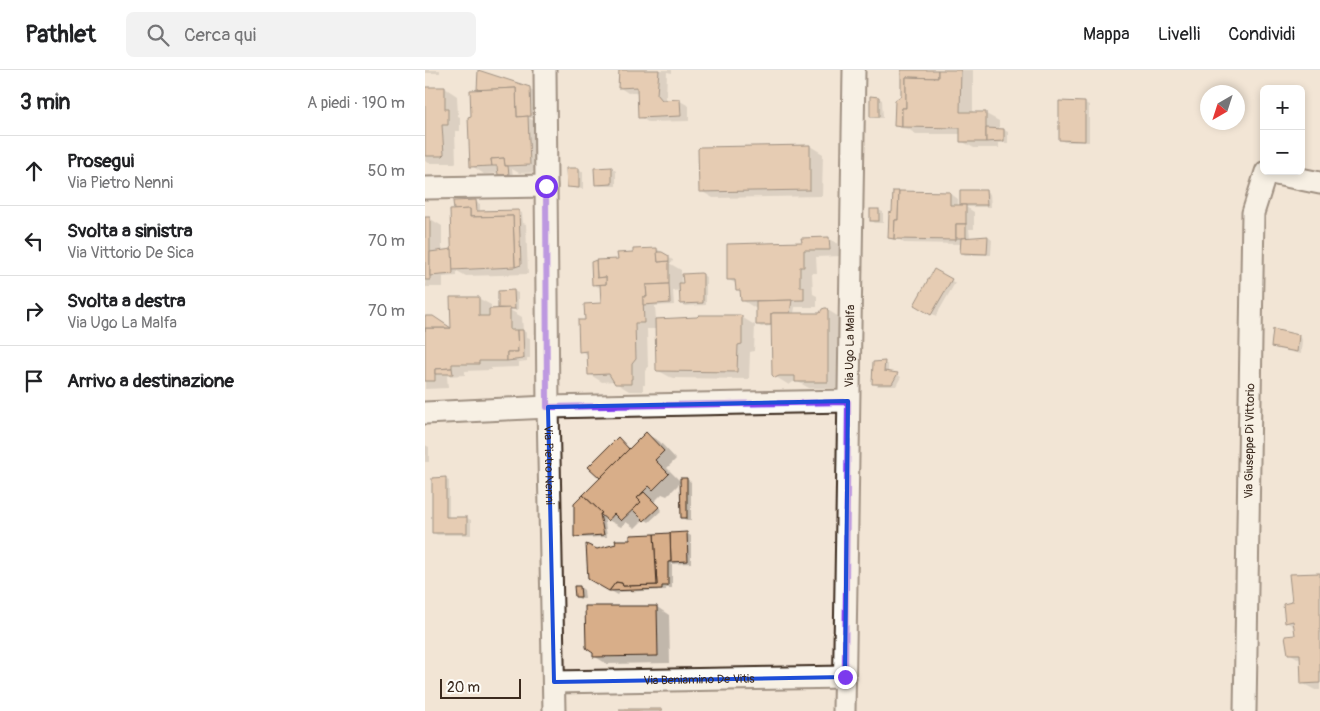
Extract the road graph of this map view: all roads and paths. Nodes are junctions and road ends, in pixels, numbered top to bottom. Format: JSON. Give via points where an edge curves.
{"nodes":[{"id":1,"x":545,"y":70,"type":"edge"},
{"id":2,"x":854,"y":70,"type":"edge"},
{"id":3,"x":1265,"y":175,"type":"edge"},
{"id":4,"x":1281,"y":175,"type":"edge"},
{"id":5,"x":1320,"y":183,"type":"edge"},
{"id":6,"x":546,"y":186,"type":"junction"},
{"id":7,"x":425,"y":188,"type":"edge"},
{"id":8,"x":848,"y":402,"type":"junction"},
{"id":9,"x":547,"y":407,"type":"junction"},
{"id":10,"x":425,"y":413,"type":"edge"},
{"id":11,"x":845,"y":677,"type":"junction"},
{"id":12,"x":554,"y":682,"type":"junction"},
{"id":13,"x":555,"y":711,"type":"edge"},
{"id":14,"x":844,"y":711,"type":"edge"},
{"id":15,"x":1245,"y":711,"type":"edge"}],
"edges":[{"from":1,"to":6,"type":"street","name":"Via Pietro Nenni"},
{"from":2,"to":8,"type":"street","name":"Via Ugo La Malfa"},
{"from":3,"to":15,"type":"street","name":"Via Giuseppe Di Vittorio","via":[[1253,213]]},
{"from":4,"to":5,"type":"street"},
{"from":6,"to":7,"type":"street"},
{"from":6,"to":9,"type":"street","name":"Via Pietro Nenni"},
{"from":8,"to":9,"type":"street"},
{"from":8,"to":11,"type":"street","name":"Via Ugo La Malfa"},
{"from":9,"to":10,"type":"street"},
{"from":9,"to":12,"type":"street","name":"Via Pietro Nenni"},
{"from":11,"to":12,"type":"street","name":"Via Beniamino De Vitis"},
{"from":11,"to":14,"type":"street","name":"Via Ugo La Malfa"},
{"from":12,"to":13,"type":"street","name":"Via Pietro Nenni"}]}
